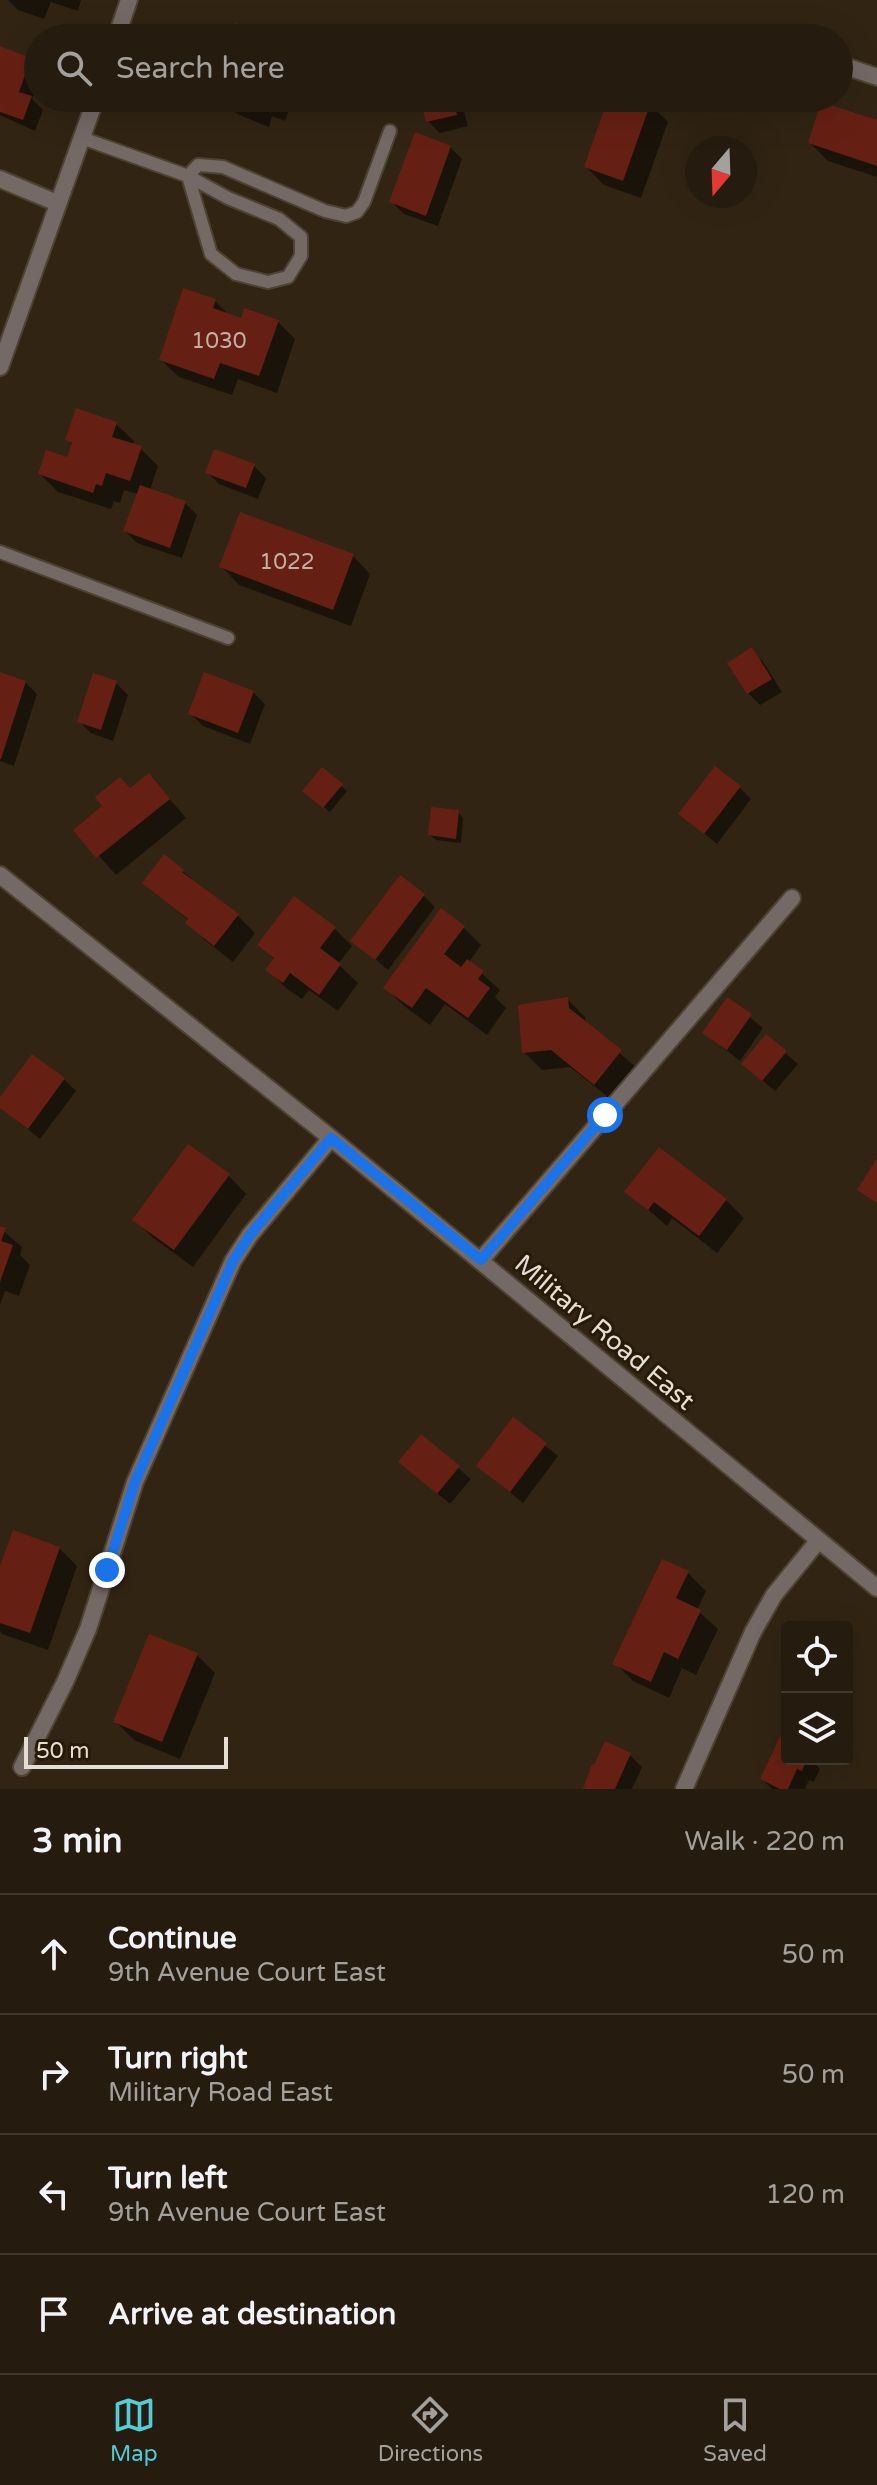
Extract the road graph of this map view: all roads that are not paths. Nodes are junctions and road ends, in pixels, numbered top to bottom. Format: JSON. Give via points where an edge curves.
{"nodes":[{"id":1,"x":129,"y":0,"type":"edge"},
{"id":2,"x":121,"y":24,"type":"edge"},
{"id":3,"x":853,"y":69,"type":"edge"},
{"id":4,"x":877,"y":77,"type":"edge"},
{"id":5,"x":91,"y":112,"type":"edge"},
{"id":6,"x":390,"y":131,"type":"dead end"},
{"id":7,"x":82,"y":138,"type":"junction"},
{"id":8,"x":188,"y":176,"type":"junction"},
{"id":9,"x":0,"y":179,"type":"edge"},
{"id":10,"x":57,"y":203,"type":"junction"},
{"id":11,"x":0,"y":367,"type":"edge"},
{"id":12,"x":0,"y":552,"type":"edge"},
{"id":13,"x":228,"y":638,"type":"dead end"},
{"id":14,"x":0,"y":875,"type":"edge"},
{"id":15,"x":792,"y":898,"type":"dead end"},
{"id":16,"x":331,"y":1138,"type":"junction"},
{"id":17,"x":481,"y":1260,"type":"junction"},
{"id":18,"x":818,"y":1541,"type":"junction"},
{"id":19,"x":877,"y":1588,"type":"edge"},
{"id":20,"x":22,"y":1767,"type":"dead end"},
{"id":21,"x":684,"y":1789,"type":"edge"}],
"edges":[{"from":1,"to":2,"type":"street"},
{"from":3,"to":4,"type":"street"},
{"from":5,"to":7,"type":"street"},
{"from":6,"to":8,"type":"lane","via":[[364,202],[346,216],[223,167],[198,165]]},
{"from":7,"to":8,"type":"lane"},
{"from":7,"to":10,"type":"street"},
{"from":8,"to":8,"type":"lane","via":[[279,219],[301,237],[301,256],[288,277],[268,282],[236,274],[211,254]]},
{"from":9,"to":10,"type":"street"},
{"from":10,"to":11,"type":"street"},
{"from":12,"to":13,"type":"lane"},
{"from":14,"to":16,"type":"street","name":"Military Road East"},
{"from":15,"to":17,"type":"street"},
{"from":16,"to":17,"type":"street","name":"Military Road East"},
{"from":16,"to":20,"type":"street","via":[[233,1261],[135,1482],[88,1629]]},
{"from":17,"to":18,"type":"street","name":"Military Road East"},
{"from":18,"to":19,"type":"street","name":"Military Road East"},
{"from":18,"to":21,"type":"street","via":[[774,1595],[753,1632]]}]}
